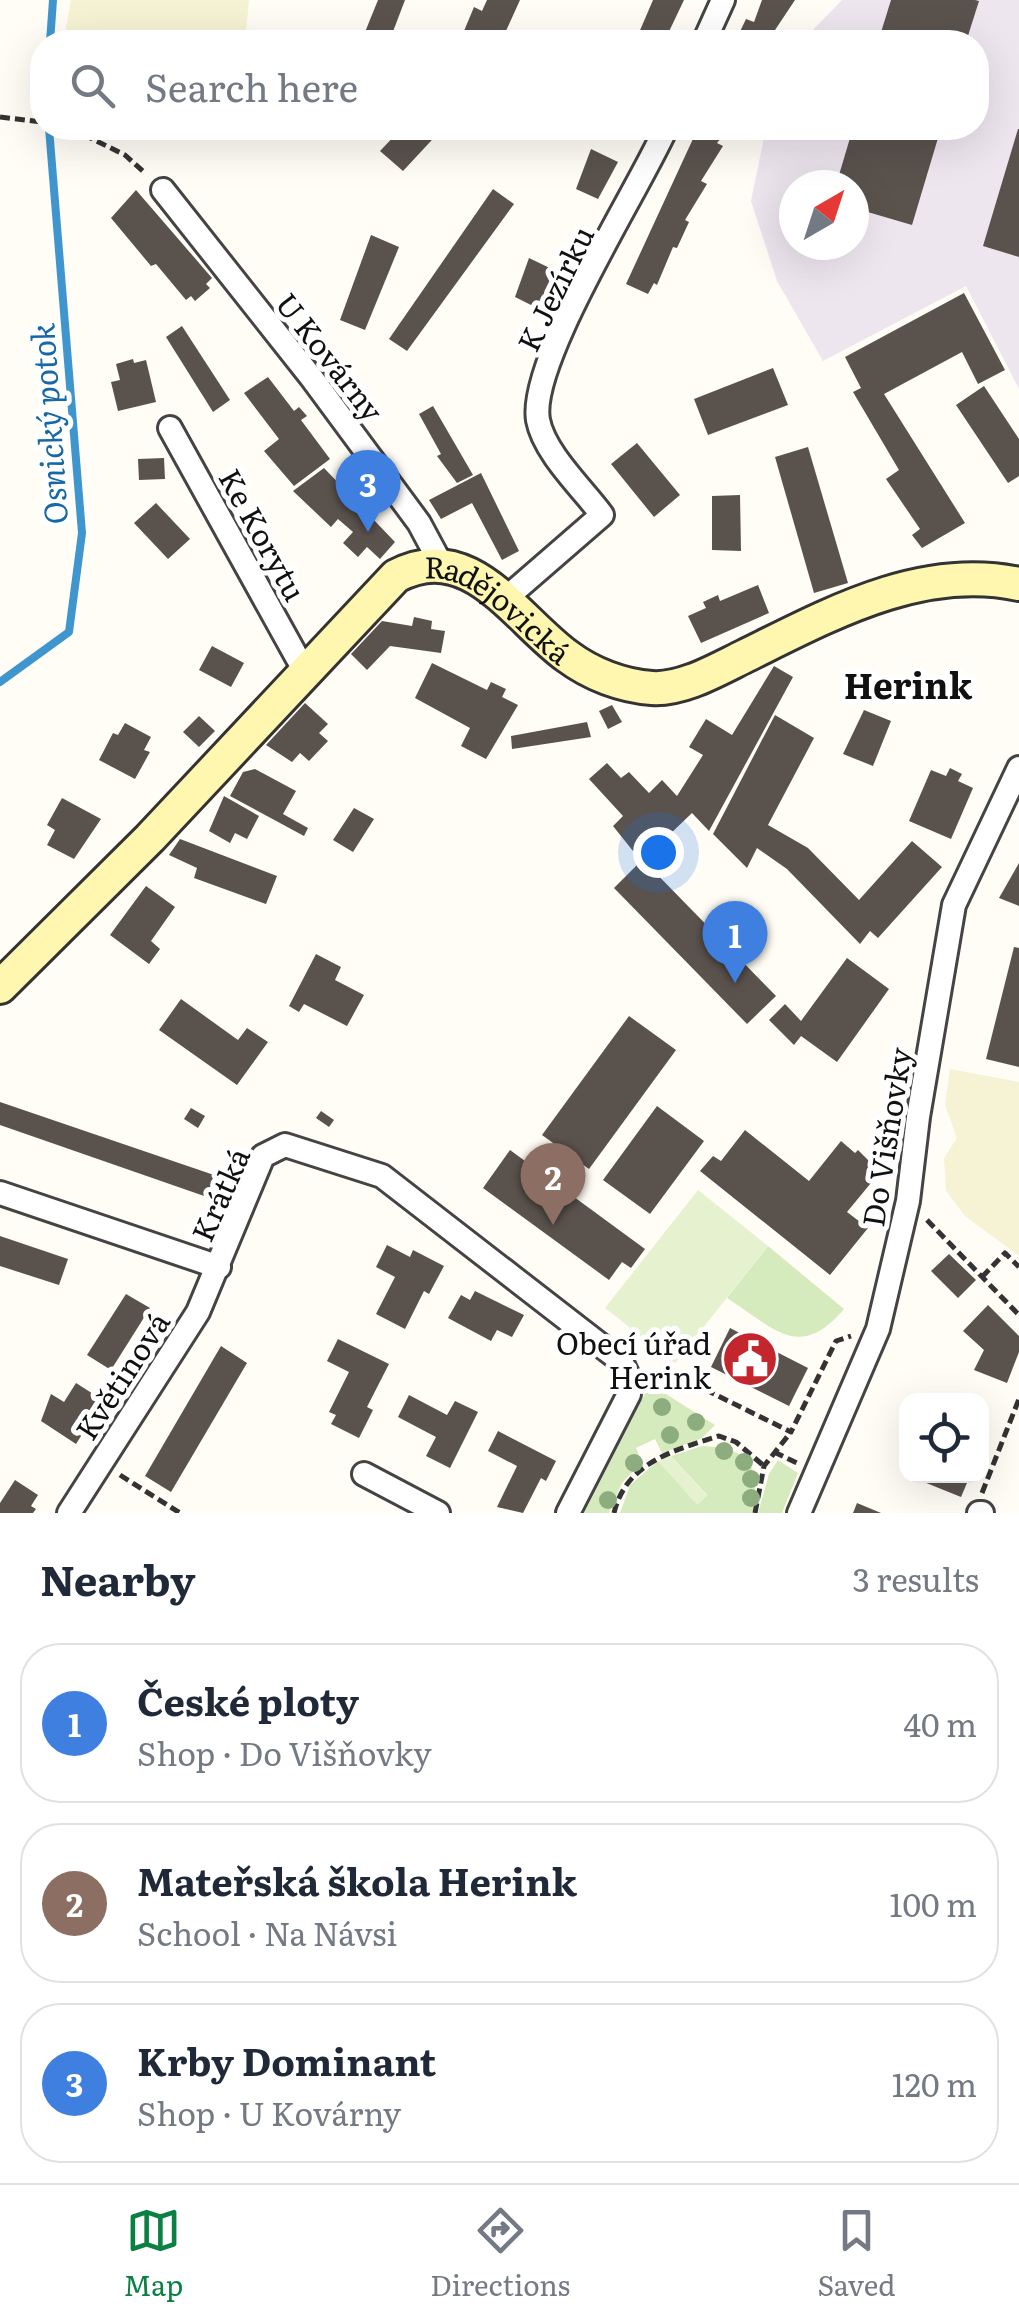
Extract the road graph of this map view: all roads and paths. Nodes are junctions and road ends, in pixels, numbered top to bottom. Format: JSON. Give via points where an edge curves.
{"nodes":[{"id":1,"x":723,"y":0,"type":"edge"},
{"id":2,"x":709,"y":30,"type":"edge"},
{"id":3,"x":0,"y":117,"type":"edge"},
{"id":4,"x":30,"y":121,"type":"edge"},
{"id":5,"x":94,"y":140,"type":"edge"},
{"id":6,"x":661,"y":140,"type":"edge"},
{"id":7,"x":163,"y":190,"type":"joint"},
{"id":8,"x":170,"y":428,"type":"dead end"},
{"id":9,"x":441,"y":564,"type":"junction"},
{"id":10,"x":1019,"y":584,"type":"edge"},
{"id":11,"x":504,"y":600,"type":"junction"},
{"id":12,"x":304,"y":670,"type":"junction"},
{"id":13,"x":1019,"y":768,"type":"edge"},
{"id":14,"x":0,"y":987,"type":"edge"},
{"id":15,"x":0,"y":1193,"type":"edge"},
{"id":16,"x":908,"y":1201,"type":"junction"},
{"id":17,"x":1019,"y":1267,"type":"edge"},
{"id":18,"x":219,"y":1268,"type":"junction"},
{"id":19,"x":982,"y":1276,"type":"junction"},
{"id":20,"x":1019,"y":1315,"type":"edge"},
{"id":21,"x":878,"y":1329,"type":"junction"},
{"id":22,"x":625,"y":1368,"type":"junction"},
{"id":23,"x":1019,"y":1399,"type":"edge"},
{"id":24,"x":790,"y":1432,"type":"junction"},
{"id":25,"x":101,"y":1463,"type":"junction"},
{"id":26,"x":764,"y":1466,"type":"junction"},
{"id":27,"x":364,"y":1474,"type":"dead end"},
{"id":28,"x":69,"y":1513,"type":"edge"},
{"id":29,"x":180,"y":1513,"type":"edge"},
{"id":30,"x":438,"y":1513,"type":"edge"},
{"id":31,"x":568,"y":1513,"type":"edge"},
{"id":32,"x":614,"y":1513,"type":"edge"},
{"id":33,"x":755,"y":1513,"type":"edge"},
{"id":34,"x":799,"y":1513,"type":"edge"},
{"id":35,"x":980,"y":1513,"type":"edge"}],
"edges":[{"from":1,"to":2,"type":"street"},
{"from":3,"to":4,"type":"path"},
{"from":5,"to":7,"type":"path","via":[[125,155]]},
{"from":6,"to":11,"type":"street","name":"K Jezírku","via":[[555,340],[537,409],[547,441],[602,515]]},
{"from":7,"to":9,"type":"street","name":"U Kovárny","via":[[420,523]]},
{"from":8,"to":12,"type":"street","name":"Ke Korytu"},
{"from":9,"to":11,"type":"street","name":"Radějovická","via":[[468,572]]},
{"from":9,"to":12,"type":"street","name":"Radějovická","via":[[396,576]]},
{"from":10,"to":11,"type":"street","name":"Radějovická","via":[[988,577],[930,580],[661,688],[619,682],[581,666]]},
{"from":12,"to":14,"type":"street","name":"Radějovická","via":[[150,838]]},
{"from":13,"to":16,"type":"street","name":"Do Višňovky","via":[[954,905]]},
{"from":15,"to":18,"type":"street","name":"Krátká"},
{"from":16,"to":19,"type":"path"},
{"from":16,"to":21,"type":"street","name":"Do Višňovky"},
{"from":17,"to":19,"type":"path","via":[[1005,1252]]},
{"from":18,"to":22,"type":"street","name":"Krátká","via":[[259,1163],[269,1150],[295,1148],[382,1176]]},
{"from":18,"to":25,"type":"street","name":"Květinová"},
{"from":19,"to":20,"type":"path"},
{"from":21,"to":24,"type":"path","via":[[836,1341]]},
{"from":21,"to":34,"type":"street","name":"Do Višňovky"},
{"from":22,"to":24,"type":"path","via":[[690,1382]]},
{"from":22,"to":31,"type":"street","via":[[629,1394]]},
{"from":23,"to":35,"type":"path","via":[[982,1487]]},
{"from":24,"to":26,"type":"path"},
{"from":25,"to":28,"type":"street","name":"Květinová"},
{"from":25,"to":29,"type":"path"},
{"from":26,"to":32,"type":"path","via":[[736,1442],[705,1440],[644,1466]]},
{"from":26,"to":33,"type":"path"},
{"from":27,"to":30,"type":"street"}]}
